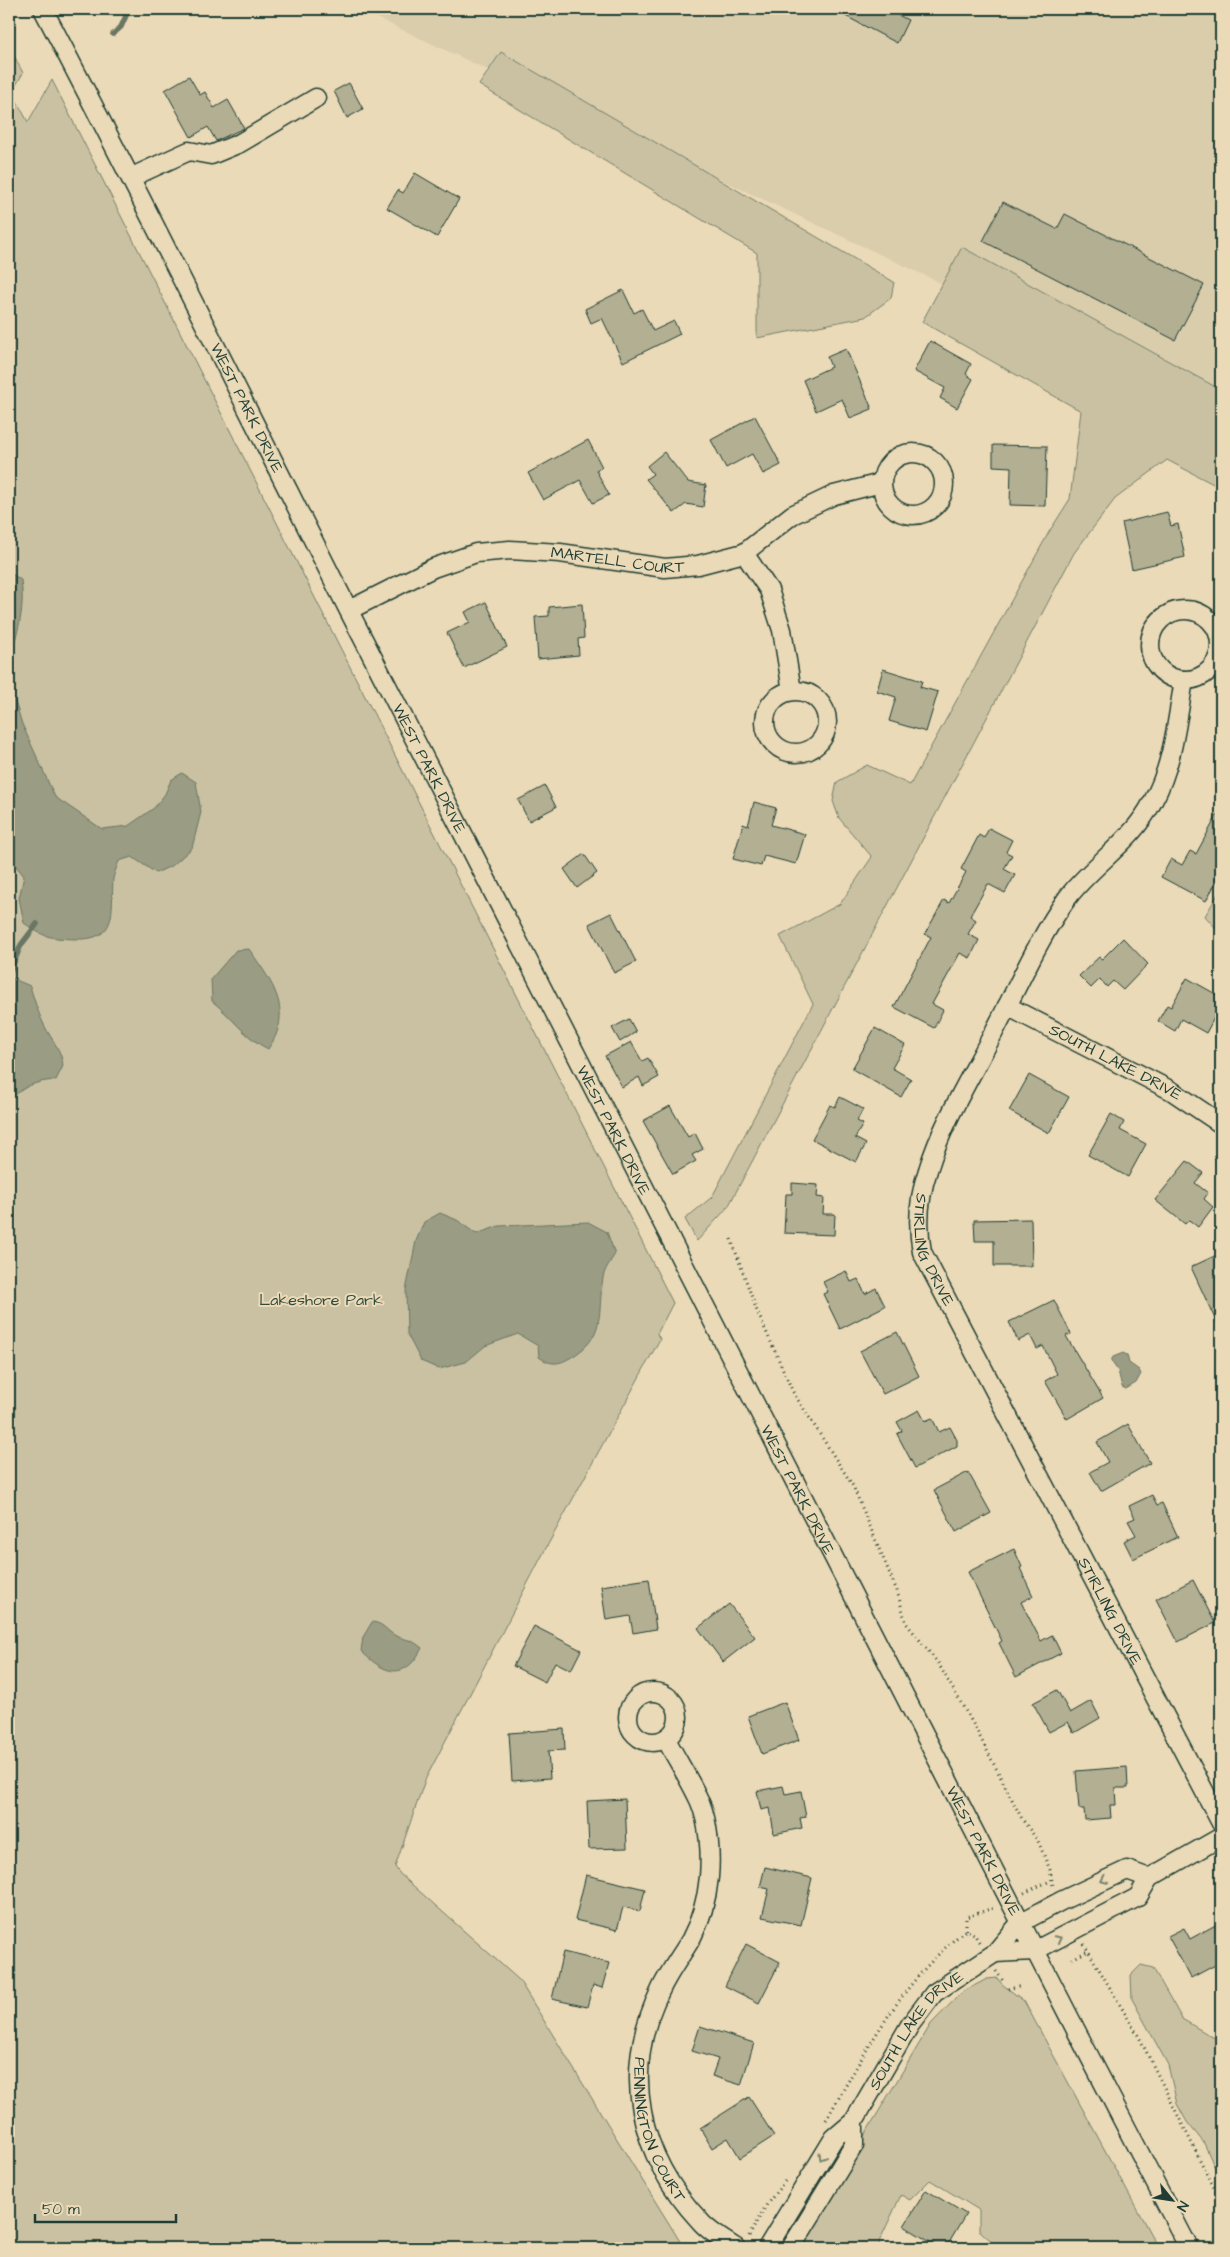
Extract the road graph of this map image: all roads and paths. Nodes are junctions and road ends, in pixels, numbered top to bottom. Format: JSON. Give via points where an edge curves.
{"nodes":[{"id":1,"x":43,"y":9,"type":"edge"},
{"id":2,"x":316,"y":98,"type":"dead end"},
{"id":3,"x":132,"y":177,"type":"junction"},
{"id":4,"x":881,"y":483,"type":"dead end"},
{"id":5,"x":744,"y":553,"type":"junction"},
{"id":6,"x":349,"y":610,"type":"junction"},
{"id":7,"x":1184,"y":680,"type":"junction"},
{"id":8,"x":792,"y":691,"type":"dead end"},
{"id":9,"x":1008,"y":1006,"type":"junction"},
{"id":10,"x":1221,"y":1124,"type":"edge"},
{"id":11,"x":731,"y":1239,"type":"dead end"},
{"id":12,"x":666,"y":1739,"type":"dead end"},
{"id":13,"x":1221,"y":1823,"type":"edge"},
{"id":14,"x":1221,"y":1837,"type":"edge"},
{"id":15,"x":1150,"y":1878,"type":"junction"},
{"id":16,"x":1038,"y":1887,"type":"dead end"},
{"id":17,"x":984,"y":1912,"type":"dead end"},
{"id":18,"x":1020,"y":1923,"type":"junction"},
{"id":19,"x":966,"y":1930,"type":"junction"},
{"id":20,"x":974,"y":1934,"type":"dead end"},
{"id":21,"x":1034,"y":1951,"type":"junction"},
{"id":22,"x":995,"y":1953,"type":"junction"},
{"id":23,"x":1072,"y":1959,"type":"dead end"},
{"id":24,"x":1019,"y":1986,"type":"dead end"},
{"id":25,"x":1008,"y":1989,"type":"dead end"},
{"id":26,"x":854,"y":2122,"type":"junction"},
{"id":27,"x":821,"y":2128,"type":"dead end"},
{"id":28,"x":789,"y":2176,"type":"dead end"},
{"id":29,"x":1221,"y":2202,"type":"edge"},
{"id":30,"x":741,"y":2244,"type":"edge"},
{"id":31,"x":767,"y":2248,"type":"edge"},
{"id":32,"x":791,"y":2248,"type":"edge"},
{"id":33,"x":1189,"y":2248,"type":"edge"}],
"edges":[{"from":1,"to":3,"type":"street","name":"WEST PARK DRIVE"},
{"from":2,"to":3,"type":"street","via":[[240,143],[211,155],[189,151]]},
{"from":3,"to":6,"type":"street","name":"WEST PARK DRIVE"},
{"from":4,"to":5,"type":"street","name":"MARTELL COURT","via":[[834,494],[792,515]]},
{"from":5,"to":6,"type":"street","name":"MARTELL COURT","via":[[698,565],[665,568],[560,553],[510,550],[476,553],[433,568]]},
{"from":5,"to":8,"type":"street","via":[[769,590],[782,630]]},
{"from":6,"to":18,"type":"street","name":"WEST PARK DRIVE"},
{"from":7,"to":7,"type":"street","via":[[1195,679],[1214,666],[1221,645],[1216,628],[1205,615],[1184,609],[1167,615],[1154,628],[1150,639],[1150,651],[1162,672]]},
{"from":7,"to":9,"type":"street","name":"STIRLING DRIVE","via":[[1168,760],[1155,799],[1132,833],[1069,896]]},
{"from":9,"to":10,"type":"street","name":"SOUTH LAKE DRIVE","via":[[1172,1091]]},
{"from":9,"to":13,"type":"street","name":"STIRLING DRIVE","via":[[951,1114],[927,1171],[920,1209],[922,1252]]},
{"from":11,"to":16,"type":"path","via":[[757,1311],[793,1392],[853,1486],[897,1591],[906,1623],[938,1663],[1022,1819],[1038,1841],[1050,1870],[1050,1881]]},
{"from":12,"to":30,"type":"street","name":"PENNINGTON COURT","via":[[700,1804],[710,1856],[709,1877],[697,1925],[660,1991],[649,2021],[640,2053],[640,2105],[650,2147],[671,2187],[701,2223]]},
{"from":14,"to":15,"type":"street"},
{"from":15,"to":18,"type":"street","name":"SOUTH LAKE DRIVE","one_way":true,"via":[[1127,1870]]},
{"from":21,"to":15,"type":"street","one_way":true,"via":[[1138,1898]]},
{"from":17,"to":19,"type":"path","via":[[966,1916]]},
{"from":18,"to":21,"type":"street","name":"WEST PARK DRIVE"},
{"from":18,"to":22,"type":"street","name":"SOUTH LAKE DRIVE"},
{"from":19,"to":20,"type":"path"},
{"from":19,"to":27,"type":"path","via":[[916,1976]]},
{"from":21,"to":22,"type":"street"},
{"from":21,"to":33,"type":"street","name":"WEST PARK DRIVE"},
{"from":22,"to":26,"type":"street","name":"SOUTH LAKE DRIVE","via":[[934,1993],[910,2025]]},
{"from":23,"to":29,"type":"path","via":[[1088,1951],[1139,2037]]},
{"from":24,"to":25,"type":"path"},
{"from":26,"to":31,"type":"street","name":"SOUTH LAKE DRIVE","one_way":true,"via":[[834,2138]]},
{"from":26,"to":32,"type":"street","name":"SOUTH LAKE DRIVE","via":[[854,2145]]},
{"from":28,"to":30,"type":"path"}]}
